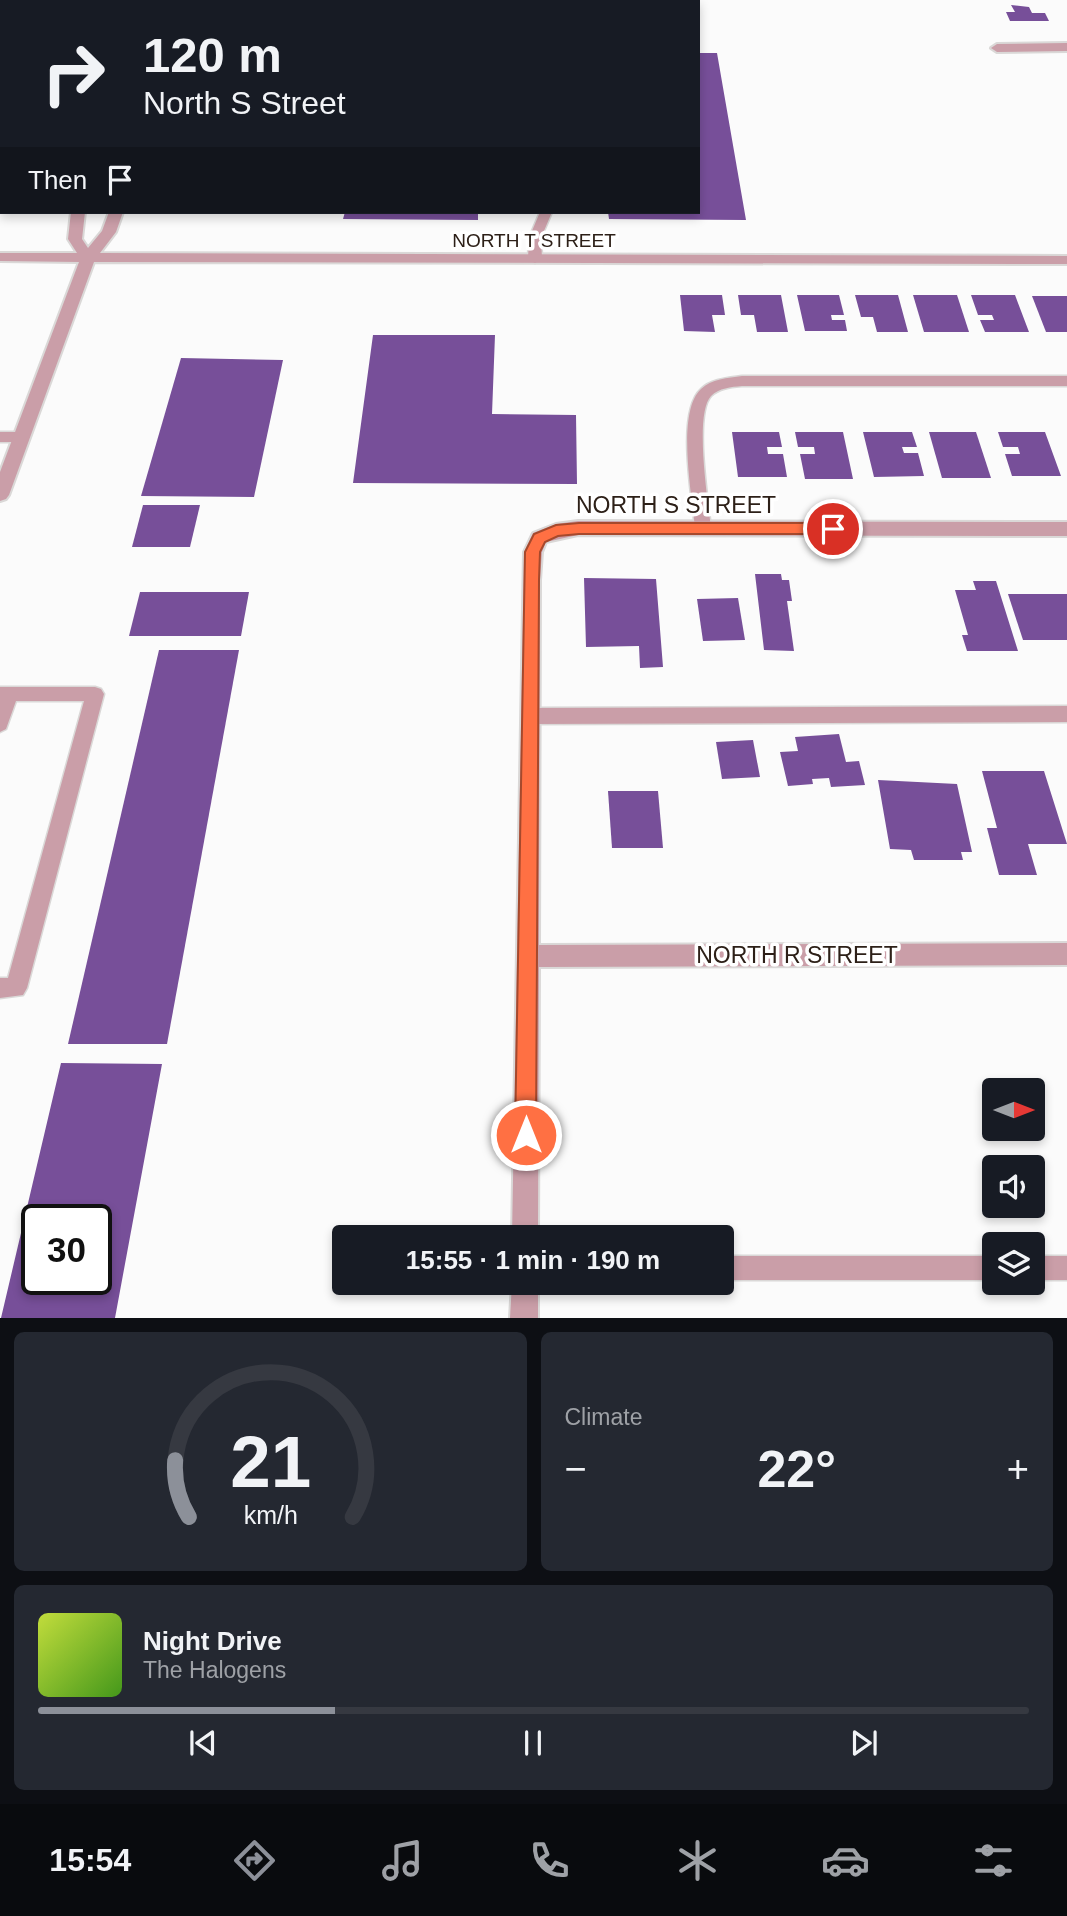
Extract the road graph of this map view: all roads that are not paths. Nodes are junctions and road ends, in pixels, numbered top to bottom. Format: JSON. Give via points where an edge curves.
{"nodes":[{"id":1,"x":1067,"y":47,"type":"edge"},
{"id":2,"x":997,"y":48,"type":"dead end"},
{"id":3,"x":78,"y":214,"type":"edge"},
{"id":4,"x":115,"y":214,"type":"edge"},
{"id":5,"x":545,"y":214,"type":"edge"},
{"id":6,"x":0,"y":257,"type":"edge"},
{"id":7,"x":88,"y":258,"type":"junction"},
{"id":8,"x":535,"y":259,"type":"junction"},
{"id":9,"x":1067,"y":260,"type":"edge"},
{"id":10,"x":1067,"y":381,"type":"edge"},
{"id":11,"x":0,"y":437,"type":"edge"},
{"id":12,"x":22,"y":437,"type":"junction"},
{"id":13,"x":0,"y":495,"type":"edge"},
{"id":14,"x":703,"y":528,"type":"junction"},
{"id":15,"x":1067,"y":529,"type":"edge"},
{"id":16,"x":5,"y":694,"type":"edge"},
{"id":17,"x":1067,"y":714,"type":"edge"},
{"id":18,"x":531,"y":716,"type":"junction"},
{"id":19,"x":0,"y":723,"type":"edge"},
{"id":20,"x":1067,"y":954,"type":"edge"},
{"id":21,"x":527,"y":956,"type":"junction"},
{"id":22,"x":0,"y":988,"type":"edge"},
{"id":23,"x":525,"y":1225,"type":"edge"},
{"id":24,"x":734,"y":1268,"type":"edge"},
{"id":25,"x":982,"y":1268,"type":"edge"},
{"id":26,"x":1045,"y":1268,"type":"edge"},
{"id":27,"x":1067,"y":1268,"type":"edge"},
{"id":28,"x":525,"y":1295,"type":"edge"},
{"id":29,"x":524,"y":1318,"type":"edge"}],
"edges":[{"from":1,"to":2,"type":"street"},
{"from":3,"to":7,"type":"street","via":[[75,240]]},
{"from":4,"to":7,"type":"street","via":[[109,232]]},
{"from":5,"to":8,"type":"lane","via":[[535,237]]},
{"from":6,"to":7,"type":"street","name":"NORTH T STREET"},
{"from":7,"to":8,"type":"street","name":"NORTH T STREET"},
{"from":7,"to":12,"type":"street"},
{"from":8,"to":9,"type":"street","name":"NORTH T STREET"},
{"from":10,"to":14,"type":"lane","via":[[718,384],[702,396],[696,408]]},
{"from":11,"to":12,"type":"lane"},
{"from":12,"to":13,"type":"street"},
{"from":14,"to":15,"type":"street","name":"NORTH S STREET"},
{"from":14,"to":18,"type":"street","name":"NORTH S STREET","via":[[579,528],[556,530],[539,538],[531,580]]},
{"from":16,"to":19,"type":"lane"},
{"from":16,"to":22,"type":"lane","via":[[95,694],[16,988]]},
{"from":17,"to":18,"type":"lane"},
{"from":18,"to":21,"type":"street"},
{"from":20,"to":21,"type":"street","name":"NORTH R STREET"},
{"from":21,"to":23,"type":"street"},
{"from":24,"to":25,"type":"lane"},
{"from":26,"to":27,"type":"lane"},
{"from":28,"to":29,"type":"street"}]}
